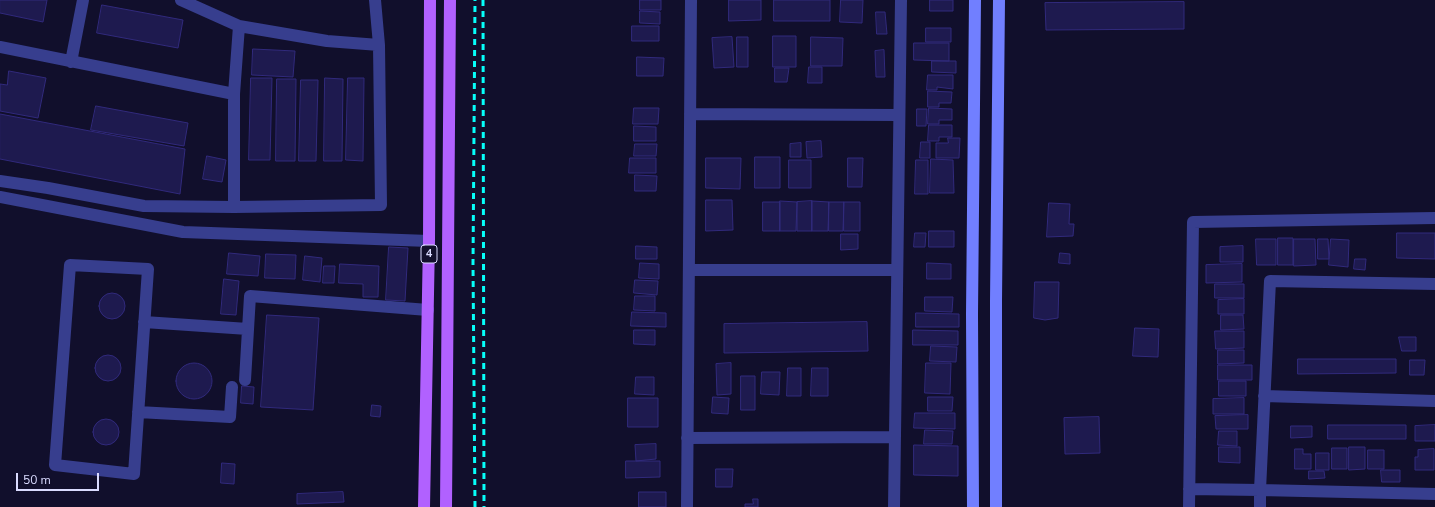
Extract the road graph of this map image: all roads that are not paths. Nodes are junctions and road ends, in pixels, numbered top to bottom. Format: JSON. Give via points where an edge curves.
{"nodes":[{"id":1,"x":83,"y":0,"type":"edge"},
{"id":2,"x":181,"y":0,"type":"edge"},
{"id":3,"x":375,"y":0,"type":"edge"},
{"id":4,"x":430,"y":0,"type":"edge"},
{"id":5,"x":450,"y":0,"type":"edge"},
{"id":6,"x":691,"y":0,"type":"edge"},
{"id":7,"x":901,"y":0,"type":"edge"},
{"id":8,"x":975,"y":0,"type":"edge"},
{"id":9,"x":999,"y":0,"type":"edge"},
{"id":10,"x":239,"y":26,"type":"junction"},
{"id":11,"x":379,"y":45,"type":"junction"},
{"id":12,"x":0,"y":47,"type":"edge"},
{"id":13,"x":71,"y":62,"type":"junction"},
{"id":14,"x":234,"y":94,"type":"junction"},
{"id":15,"x":690,"y":114,"type":"junction"},
{"id":16,"x":899,"y":115,"type":"junction"},
{"id":17,"x":0,"y":181,"type":"edge"},
{"id":18,"x":0,"y":197,"type":"edge"},
{"id":19,"x":234,"y":207,"type":"junction"},
{"id":20,"x":1435,"y":218,"type":"edge"},
{"id":21,"x":429,"y":241,"type":"junction"},
{"id":22,"x":689,"y":270,"type":"junction"},
{"id":23,"x":897,"y":270,"type":"junction"},
{"id":24,"x":1435,"y":284,"type":"edge"},
{"id":25,"x":428,"y":310,"type":"junction"},
{"id":26,"x":144,"y":322,"type":"junction"},
{"id":27,"x":248,"y":329,"type":"junction"},
{"id":28,"x":245,"y":380,"type":"dead end"},
{"id":29,"x":232,"y":387,"type":"dead end"},
{"id":30,"x":1264,"y":396,"type":"junction"},
{"id":31,"x":1435,"y":401,"type":"edge"},
{"id":32,"x":138,"y":412,"type":"junction"},
{"id":33,"x":895,"y":437,"type":"junction"},
{"id":34,"x":688,"y":438,"type":"junction"},
{"id":35,"x":1189,"y":489,"type":"junction"},
{"id":36,"x":1260,"y":490,"type":"junction"},
{"id":37,"x":1435,"y":494,"type":"edge"},
{"id":38,"x":424,"y":507,"type":"edge"},
{"id":39,"x":446,"y":507,"type":"edge"},
{"id":40,"x":687,"y":507,"type":"edge"},
{"id":41,"x":894,"y":507,"type":"edge"},
{"id":42,"x":973,"y":507,"type":"edge"},
{"id":43,"x":996,"y":507,"type":"edge"},
{"id":44,"x":1189,"y":507,"type":"edge"},
{"id":45,"x":1260,"y":507,"type":"edge"}],
"edges":[{"from":1,"to":13,"type":"street"},
{"from":2,"to":10,"type":"street"},
{"from":3,"to":11,"type":"street"},
{"from":4,"to":21,"type":"main road","number":"4"},
{"from":5,"to":39,"type":"main road","number":"4"},
{"from":6,"to":15,"type":"street"},
{"from":7,"to":16,"type":"street"},
{"from":8,"to":42,"type":"street"},
{"from":9,"to":43,"type":"street"},
{"from":10,"to":11,"type":"street","via":[[327,41]]},
{"from":10,"to":14,"type":"street"},
{"from":11,"to":19,"type":"street","via":[[381,205]]},
{"from":12,"to":13,"type":"street"},
{"from":13,"to":14,"type":"street"},
{"from":14,"to":19,"type":"street"},
{"from":15,"to":16,"type":"street"},
{"from":15,"to":22,"type":"street"},
{"from":16,"to":23,"type":"street"},
{"from":17,"to":19,"type":"street","via":[[144,206]]},
{"from":18,"to":21,"type":"street","via":[[183,232]]},
{"from":20,"to":35,"type":"street","via":[[1193,222]]},
{"from":21,"to":25,"type":"main road","number":"4"},
{"from":22,"to":23,"type":"street"},
{"from":22,"to":34,"type":"street"},
{"from":23,"to":33,"type":"street"},
{"from":24,"to":30,"type":"street","via":[[1270,281]]},
{"from":25,"to":27,"type":"street","via":[[250,296]]},
{"from":25,"to":38,"type":"main road","number":"4"},
{"from":26,"to":27,"type":"street"},
{"from":26,"to":32,"type":"street"},
{"from":26,"to":32,"type":"street","via":[[148,269],[70,265],[55,465],[134,474]]},
{"from":27,"to":28,"type":"street"},
{"from":29,"to":32,"type":"street","via":[[230,417]]},
{"from":30,"to":31,"type":"street"},
{"from":30,"to":36,"type":"street"},
{"from":33,"to":34,"type":"street"},
{"from":33,"to":41,"type":"street"},
{"from":34,"to":40,"type":"street"},
{"from":35,"to":36,"type":"street"},
{"from":35,"to":44,"type":"street"},
{"from":36,"to":37,"type":"street"},
{"from":36,"to":45,"type":"street"}]}
